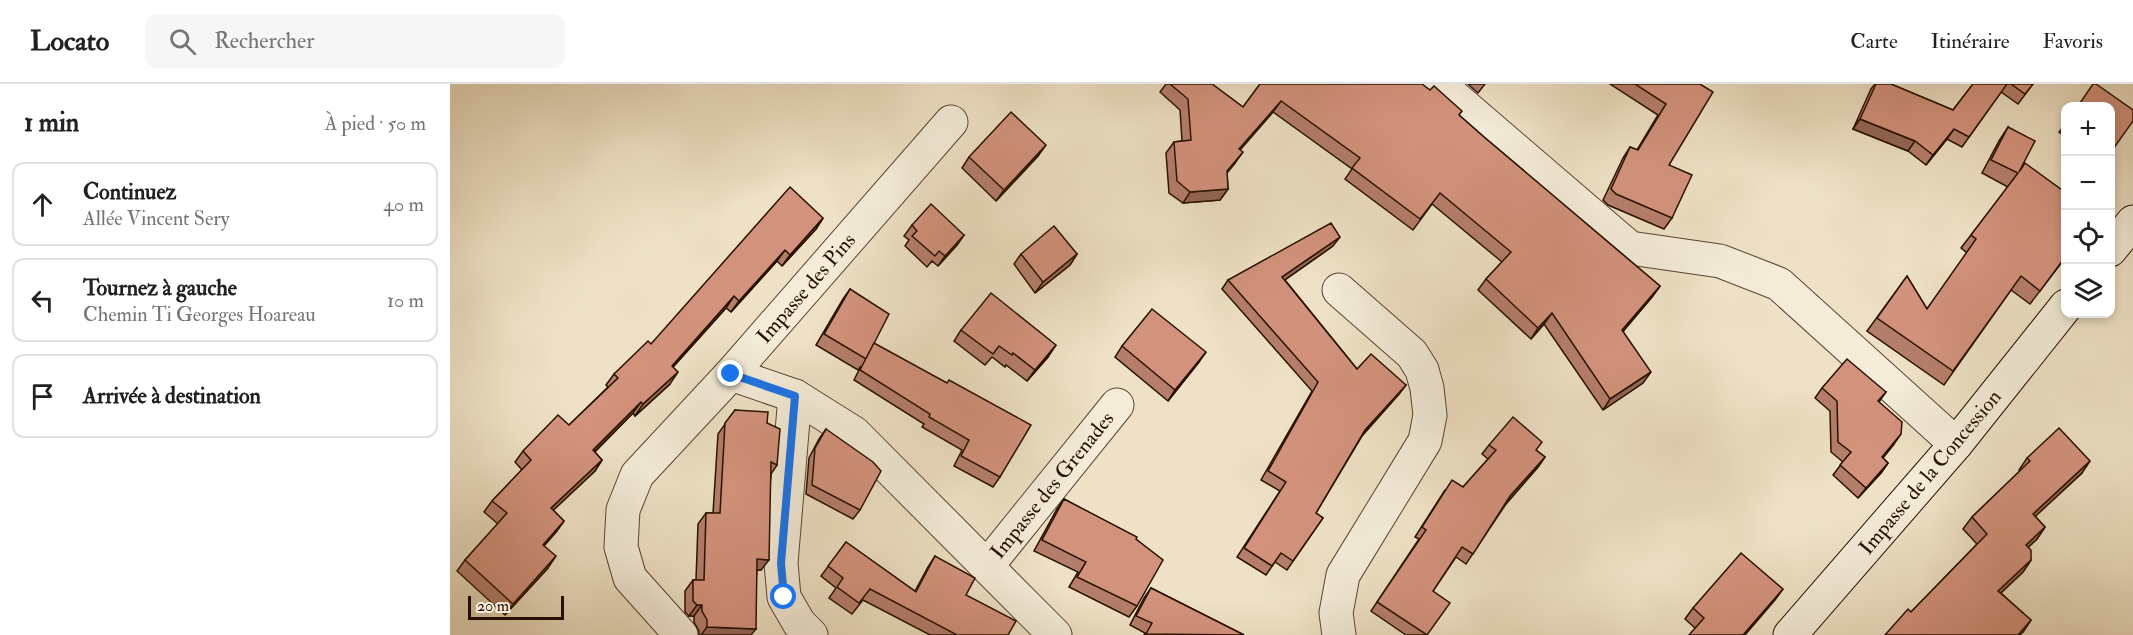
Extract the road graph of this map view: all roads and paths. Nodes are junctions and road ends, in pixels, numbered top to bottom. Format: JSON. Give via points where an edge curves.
{"nodes":[{"id":1,"x":1438,"y":84,"type":"edge"},
{"id":2,"x":951,"y":122,"type":"dead end"},
{"id":3,"x":2133,"y":222,"type":"edge"},
{"id":4,"x":2115,"y":244,"type":"edge"},
{"id":5,"x":1339,"y":290,"type":"dead end"},
{"id":6,"x":2061,"y":312,"type":"edge"},
{"id":7,"x":731,"y":374,"type":"junction"},
{"id":8,"x":795,"y":396,"type":"junction"},
{"id":9,"x":1117,"y":405,"type":"dead end"},
{"id":10,"x":1956,"y":444,"type":"junction"},
{"id":11,"x":987,"y":566,"type":"junction"},
{"id":12,"x":681,"y":635,"type":"edge"},
{"id":13,"x":811,"y":635,"type":"edge"},
{"id":14,"x":1055,"y":635,"type":"edge"},
{"id":15,"x":1339,"y":635,"type":"edge"},
{"id":16,"x":1790,"y":635,"type":"edge"}],
"edges":[{"from":1,"to":10,"type":"street","via":[[1630,248],[1720,261],[1779,284]]},
{"from":2,"to":7,"type":"street","name":"Impasse des Pins"},
{"from":3,"to":4,"type":"street"},
{"from":5,"to":15,"type":"street","via":[[1412,354],[1422,370],[1430,415],[1425,441],[1343,575],[1336,614]]},
{"from":6,"to":10,"type":"street","name":"Impasse de la Concession"},
{"from":7,"to":8,"type":"street"},
{"from":7,"to":12,"type":"street","name":"Impasse des Pins","via":[[637,475],[623,510],[621,548],[630,578]]},
{"from":8,"to":11,"type":"street","via":[[854,433]]},
{"from":8,"to":13,"type":"street","via":[[781,563],[784,597]]},
{"from":9,"to":11,"type":"street","name":"Impasse des Grenades"},
{"from":10,"to":16,"type":"street","name":"Impasse de la Concession"},
{"from":11,"to":14,"type":"street"}]}
